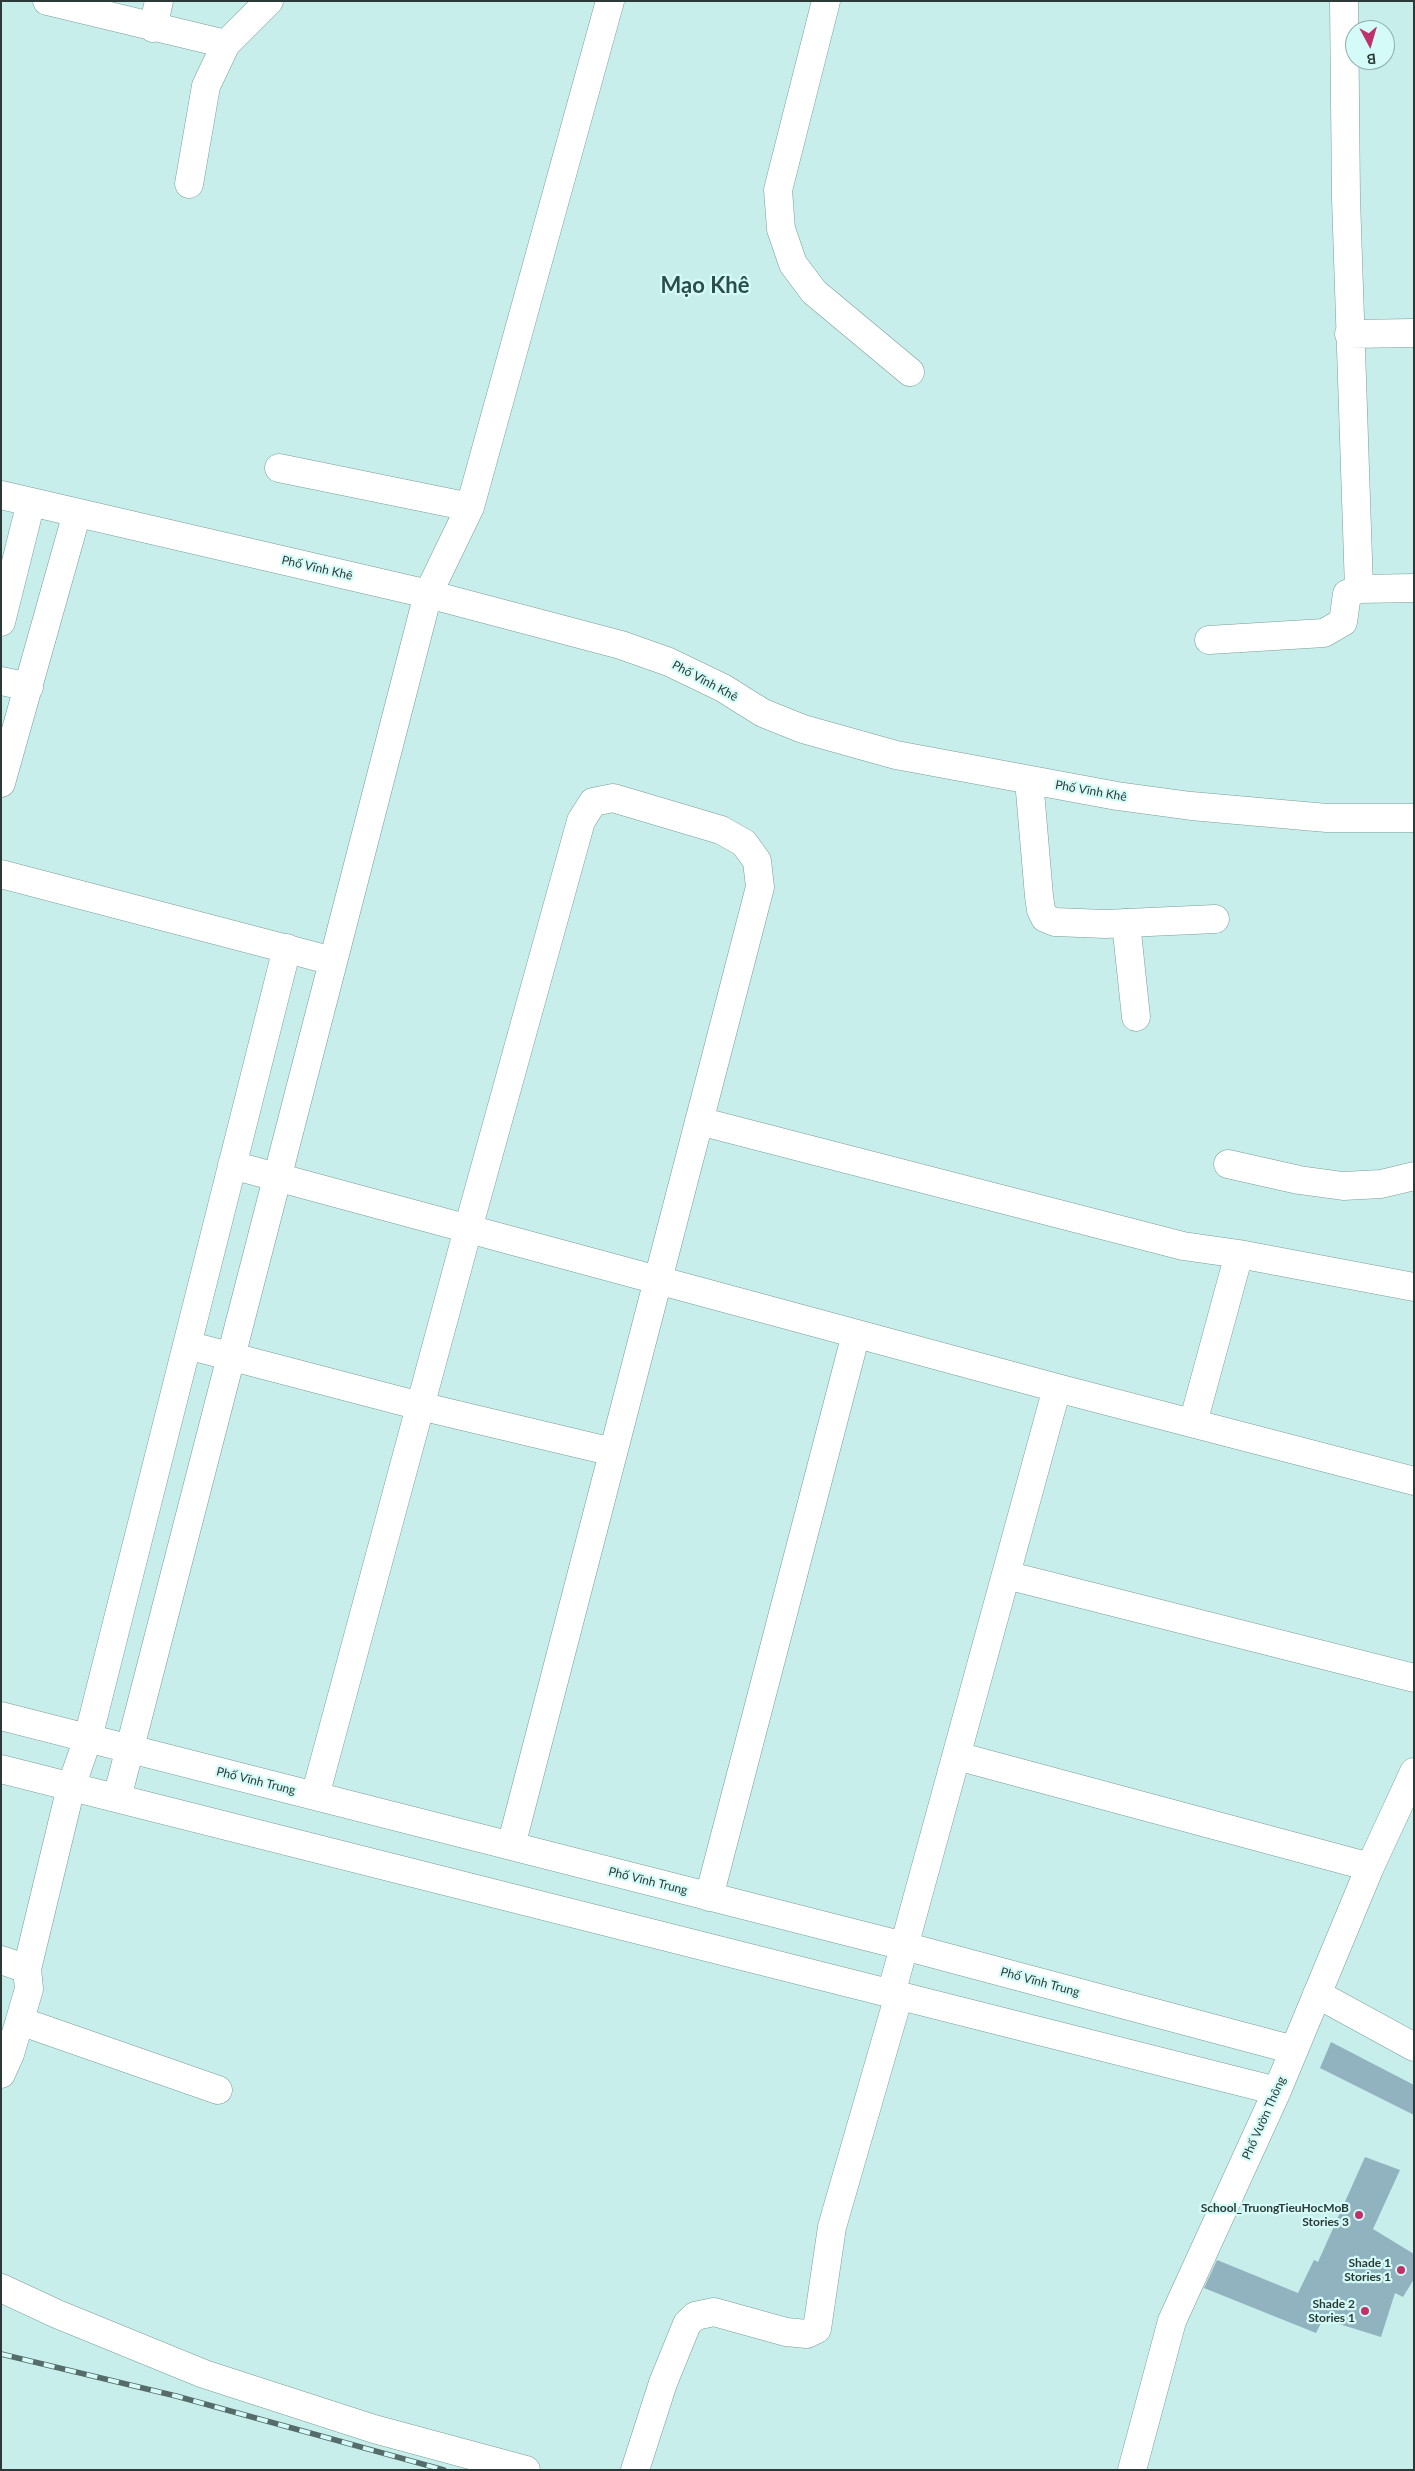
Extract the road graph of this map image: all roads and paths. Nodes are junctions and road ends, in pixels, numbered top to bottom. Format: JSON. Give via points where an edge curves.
{"nodes":[{"id":1,"x":47,"y":1,"type":"edge"},
{"id":2,"x":160,"y":1,"type":"edge"},
{"id":3,"x":269,"y":1,"type":"edge"},
{"id":4,"x":610,"y":1,"type":"edge"},
{"id":5,"x":826,"y":1,"type":"edge"},
{"id":6,"x":1344,"y":1,"type":"edge"},
{"id":7,"x":153,"y":28,"type":"junction"},
{"id":8,"x":226,"y":44,"type":"junction"},
{"id":9,"x":189,"y":184,"type":"dead end"},
{"id":10,"x":1414,"y":332,"type":"edge"},
{"id":11,"x":1350,"y":334,"type":"junction"},
{"id":12,"x":910,"y":372,"type":"dead end"},
{"id":13,"x":279,"y":468,"type":"dead end"},
{"id":14,"x":1,"y":495,"type":"edge"},
{"id":15,"x":31,"y":502,"type":"junction"},
{"id":16,"x":470,"y":507,"type":"junction"},
{"id":17,"x":77,"y":513,"type":"junction"},
{"id":18,"x":1414,"y":588,"type":"edge"},
{"id":19,"x":1359,"y":589,"type":"junction"},
{"id":20,"x":428,"y":594,"type":"junction"},
{"id":21,"x":1,"y":622,"type":"edge"},
{"id":22,"x":1209,"y":640,"type":"dead end"},
{"id":23,"x":1,"y":681,"type":"edge"},
{"id":24,"x":28,"y":687,"type":"junction"},
{"id":25,"x":1029,"y":780,"type":"junction"},
{"id":26,"x":1,"y":784,"type":"edge"},
{"id":27,"x":1414,"y":818,"type":"edge"},
{"id":28,"x":1,"y":874,"type":"edge"},
{"id":29,"x":1215,"y":919,"type":"dead end"},
{"id":30,"x":1126,"y":923,"type":"junction"},
{"id":31,"x":287,"y":948,"type":"junction"},
{"id":32,"x":333,"y":961,"type":"junction"},
{"id":33,"x":1136,"y":1018,"type":"dead end"},
{"id":34,"x":699,"y":1121,"type":"junction"},
{"id":35,"x":1228,"y":1164,"type":"dead end"},
{"id":36,"x":232,"y":1165,"type":"junction"},
{"id":37,"x":1414,"y":1176,"type":"edge"},
{"id":38,"x":278,"y":1177,"type":"junction"},
{"id":39,"x":468,"y":1228,"type":"junction"},
{"id":40,"x":1238,"y":1254,"type":"junction"},
{"id":41,"x":658,"y":1280,"type":"junction"},
{"id":42,"x":1414,"y":1287,"type":"edge"},
{"id":43,"x":856,"y":1334,"type":"junction"},
{"id":44,"x":187,"y":1345,"type":"junction"},
{"id":45,"x":232,"y":1357,"type":"junction"},
{"id":46,"x":1057,"y":1388,"type":"junction"},
{"id":47,"x":420,"y":1406,"type":"junction"},
{"id":48,"x":1193,"y":1423,"type":"junction"},
{"id":49,"x":613,"y":1452,"type":"junction"},
{"id":50,"x":1414,"y":1481,"type":"edge"},
{"id":51,"x":1006,"y":1575,"type":"junction"},
{"id":52,"x":1414,"y":1678,"type":"edge"},
{"id":53,"x":1,"y":1716,"type":"edge"},
{"id":54,"x":88,"y":1738,"type":"junction"},
{"id":55,"x":132,"y":1749,"type":"junction"},
{"id":56,"x":956,"y":1756,"type":"junction"},
{"id":57,"x":1,"y":1769,"type":"edge"},
{"id":58,"x":1414,"y":1772,"type":"edge"},
{"id":59,"x":71,"y":1787,"type":"junction"},
{"id":60,"x":315,"y":1796,"type":"junction"},
{"id":61,"x":117,"y":1798,"type":"junction"},
{"id":62,"x":511,"y":1846,"type":"junction"},
{"id":63,"x":1370,"y":1867,"type":"junction"},
{"id":64,"x":709,"y":1897,"type":"junction"},
{"id":65,"x":904,"y":1946,"type":"junction"},
{"id":66,"x":1,"y":1960,"type":"edge"},
{"id":67,"x":27,"y":1969,"type":"junction"},
{"id":68,"x":895,"y":1994,"type":"junction"},
{"id":69,"x":1317,"y":1994,"type":"junction"},
{"id":70,"x":20,"y":2021,"type":"junction"},
{"id":71,"x":1414,"y":2047,"type":"edge"},
{"id":72,"x":1294,"y":2050,"type":"junction"},
{"id":73,"x":1,"y":2074,"type":"edge"},
{"id":74,"x":218,"y":2090,"type":"dead end"},
{"id":75,"x":1277,"y":2091,"type":"junction"},
{"id":76,"x":1,"y":2288,"type":"edge"},
{"id":77,"x":1140,"y":2467,"type":"edge"},
{"id":78,"x":526,"y":2470,"type":"edge"},
{"id":79,"x":635,"y":2470,"type":"edge"}],
"edges":[{"from":1,"to":7,"type":"street"},
{"from":2,"to":7,"type":"street"},
{"from":3,"to":8,"type":"street"},
{"from":4,"to":16,"type":"street"},
{"from":5,"to":12,"type":"street","via":[[778,190],[781,229],[792,264],[814,292]]},
{"from":6,"to":11,"type":"street"},
{"from":7,"to":8,"type":"street"},
{"from":8,"to":9,"type":"street","via":[[206,86]]},
{"from":10,"to":11,"type":"street"},
{"from":11,"to":19,"type":"street"},
{"from":13,"to":16,"type":"street"},
{"from":14,"to":15,"type":"street","name":"Phố Vĩnh Khê"},
{"from":15,"to":17,"type":"street","name":"Phố Vĩnh Khê"},
{"from":15,"to":21,"type":"street"},
{"from":16,"to":20,"type":"street"},
{"from":17,"to":20,"type":"street","name":"Phố Vĩnh Khê"},
{"from":17,"to":24,"type":"street"},
{"from":18,"to":19,"type":"street"},
{"from":19,"to":22,"type":"street","via":[[1347,594],[1343,622],[1324,633]]},
{"from":20,"to":25,"type":"street","name":"Phố Vĩnh Khê","via":[[620,645],[669,662],[724,688],[763,713],[802,729],[896,755]]},
{"from":20,"to":32,"type":"street"},
{"from":23,"to":24,"type":"street"},
{"from":24,"to":26,"type":"street"},
{"from":25,"to":27,"type":"street","name":"Phố Vĩnh Khê","via":[[1191,806],[1327,818]]},
{"from":25,"to":30,"type":"street","via":[[1039,896],[1045,918],[1055,922]]},
{"from":28,"to":31,"type":"street"},
{"from":29,"to":30,"type":"street"},
{"from":30,"to":33,"type":"street"},
{"from":31,"to":32,"type":"street"},
{"from":31,"to":36,"type":"street"},
{"from":32,"to":38,"type":"street"},
{"from":34,"to":39,"type":"street","via":[[760,887],[757,861],[744,843],[721,830],[613,798],[593,802],[581,821]]},
{"from":34,"to":40,"type":"street","via":[[1183,1246]]},
{"from":34,"to":41,"type":"street"},
{"from":35,"to":37,"type":"street","via":[[1343,1186],[1381,1184]]},
{"from":36,"to":38,"type":"street"},
{"from":36,"to":44,"type":"street"},
{"from":38,"to":39,"type":"street"},
{"from":38,"to":45,"type":"street"},
{"from":39,"to":41,"type":"street"},
{"from":39,"to":47,"type":"street"},
{"from":40,"to":42,"type":"street"},
{"from":40,"to":48,"type":"street"},
{"from":41,"to":43,"type":"street"},
{"from":41,"to":49,"type":"street"},
{"from":43,"to":46,"type":"street"},
{"from":43,"to":64,"type":"street"},
{"from":44,"to":45,"type":"street"},
{"from":44,"to":54,"type":"street"},
{"from":45,"to":47,"type":"street"},
{"from":45,"to":55,"type":"street"},
{"from":46,"to":48,"type":"street"},
{"from":46,"to":51,"type":"street"},
{"from":47,"to":49,"type":"street"},
{"from":47,"to":60,"type":"street"},
{"from":48,"to":50,"type":"street"},
{"from":49,"to":62,"type":"street"},
{"from":51,"to":52,"type":"street"},
{"from":51,"to":56,"type":"street"},
{"from":53,"to":54,"type":"street","name":"Phố Vĩnh Trung"},
{"from":54,"to":55,"type":"street","name":"Phố Vĩnh Trung"},
{"from":54,"to":59,"type":"street"},
{"from":55,"to":60,"type":"street","name":"Phố Vĩnh Trung"},
{"from":55,"to":61,"type":"street"},
{"from":56,"to":63,"type":"street"},
{"from":56,"to":65,"type":"street"},
{"from":57,"to":59,"type":"street"},
{"from":58,"to":63,"type":"street","name":"Phố Vườn Thông"},
{"from":59,"to":61,"type":"street"},
{"from":59,"to":67,"type":"street"},
{"from":60,"to":62,"type":"street","name":"Phố Vĩnh Trung"},
{"from":61,"to":68,"type":"street"},
{"from":62,"to":64,"type":"street","name":"Phố Vĩnh Trung"},
{"from":63,"to":69,"type":"street","name":"Phố Vườn Thông"},
{"from":64,"to":65,"type":"street","name":"Phố Vĩnh Trung"},
{"from":65,"to":68,"type":"street"},
{"from":65,"to":72,"type":"street","name":"Phố Vĩnh Trung"},
{"from":66,"to":67,"type":"street"},
{"from":67,"to":70,"type":"street","via":[[29,1989]]},
{"from":68,"to":75,"type":"street"},
{"from":68,"to":79,"type":"street","via":[[832,2226],[817,2329],[807,2334],[786,2332],[714,2312],[695,2316],[687,2324],[663,2383]]},
{"from":69,"to":71,"type":"street"},
{"from":69,"to":72,"type":"street","name":"Phố Vườn Thông"},
{"from":70,"to":73,"type":"street"},
{"from":70,"to":74,"type":"street"},
{"from":72,"to":75,"type":"street","name":"Phố Vườn Thông"},
{"from":75,"to":77,"type":"street","name":"Phố Vườn Thông","via":[[1172,2321]]},
{"from":76,"to":78,"type":"street","via":[[204,2374],[374,2429]]}]}
